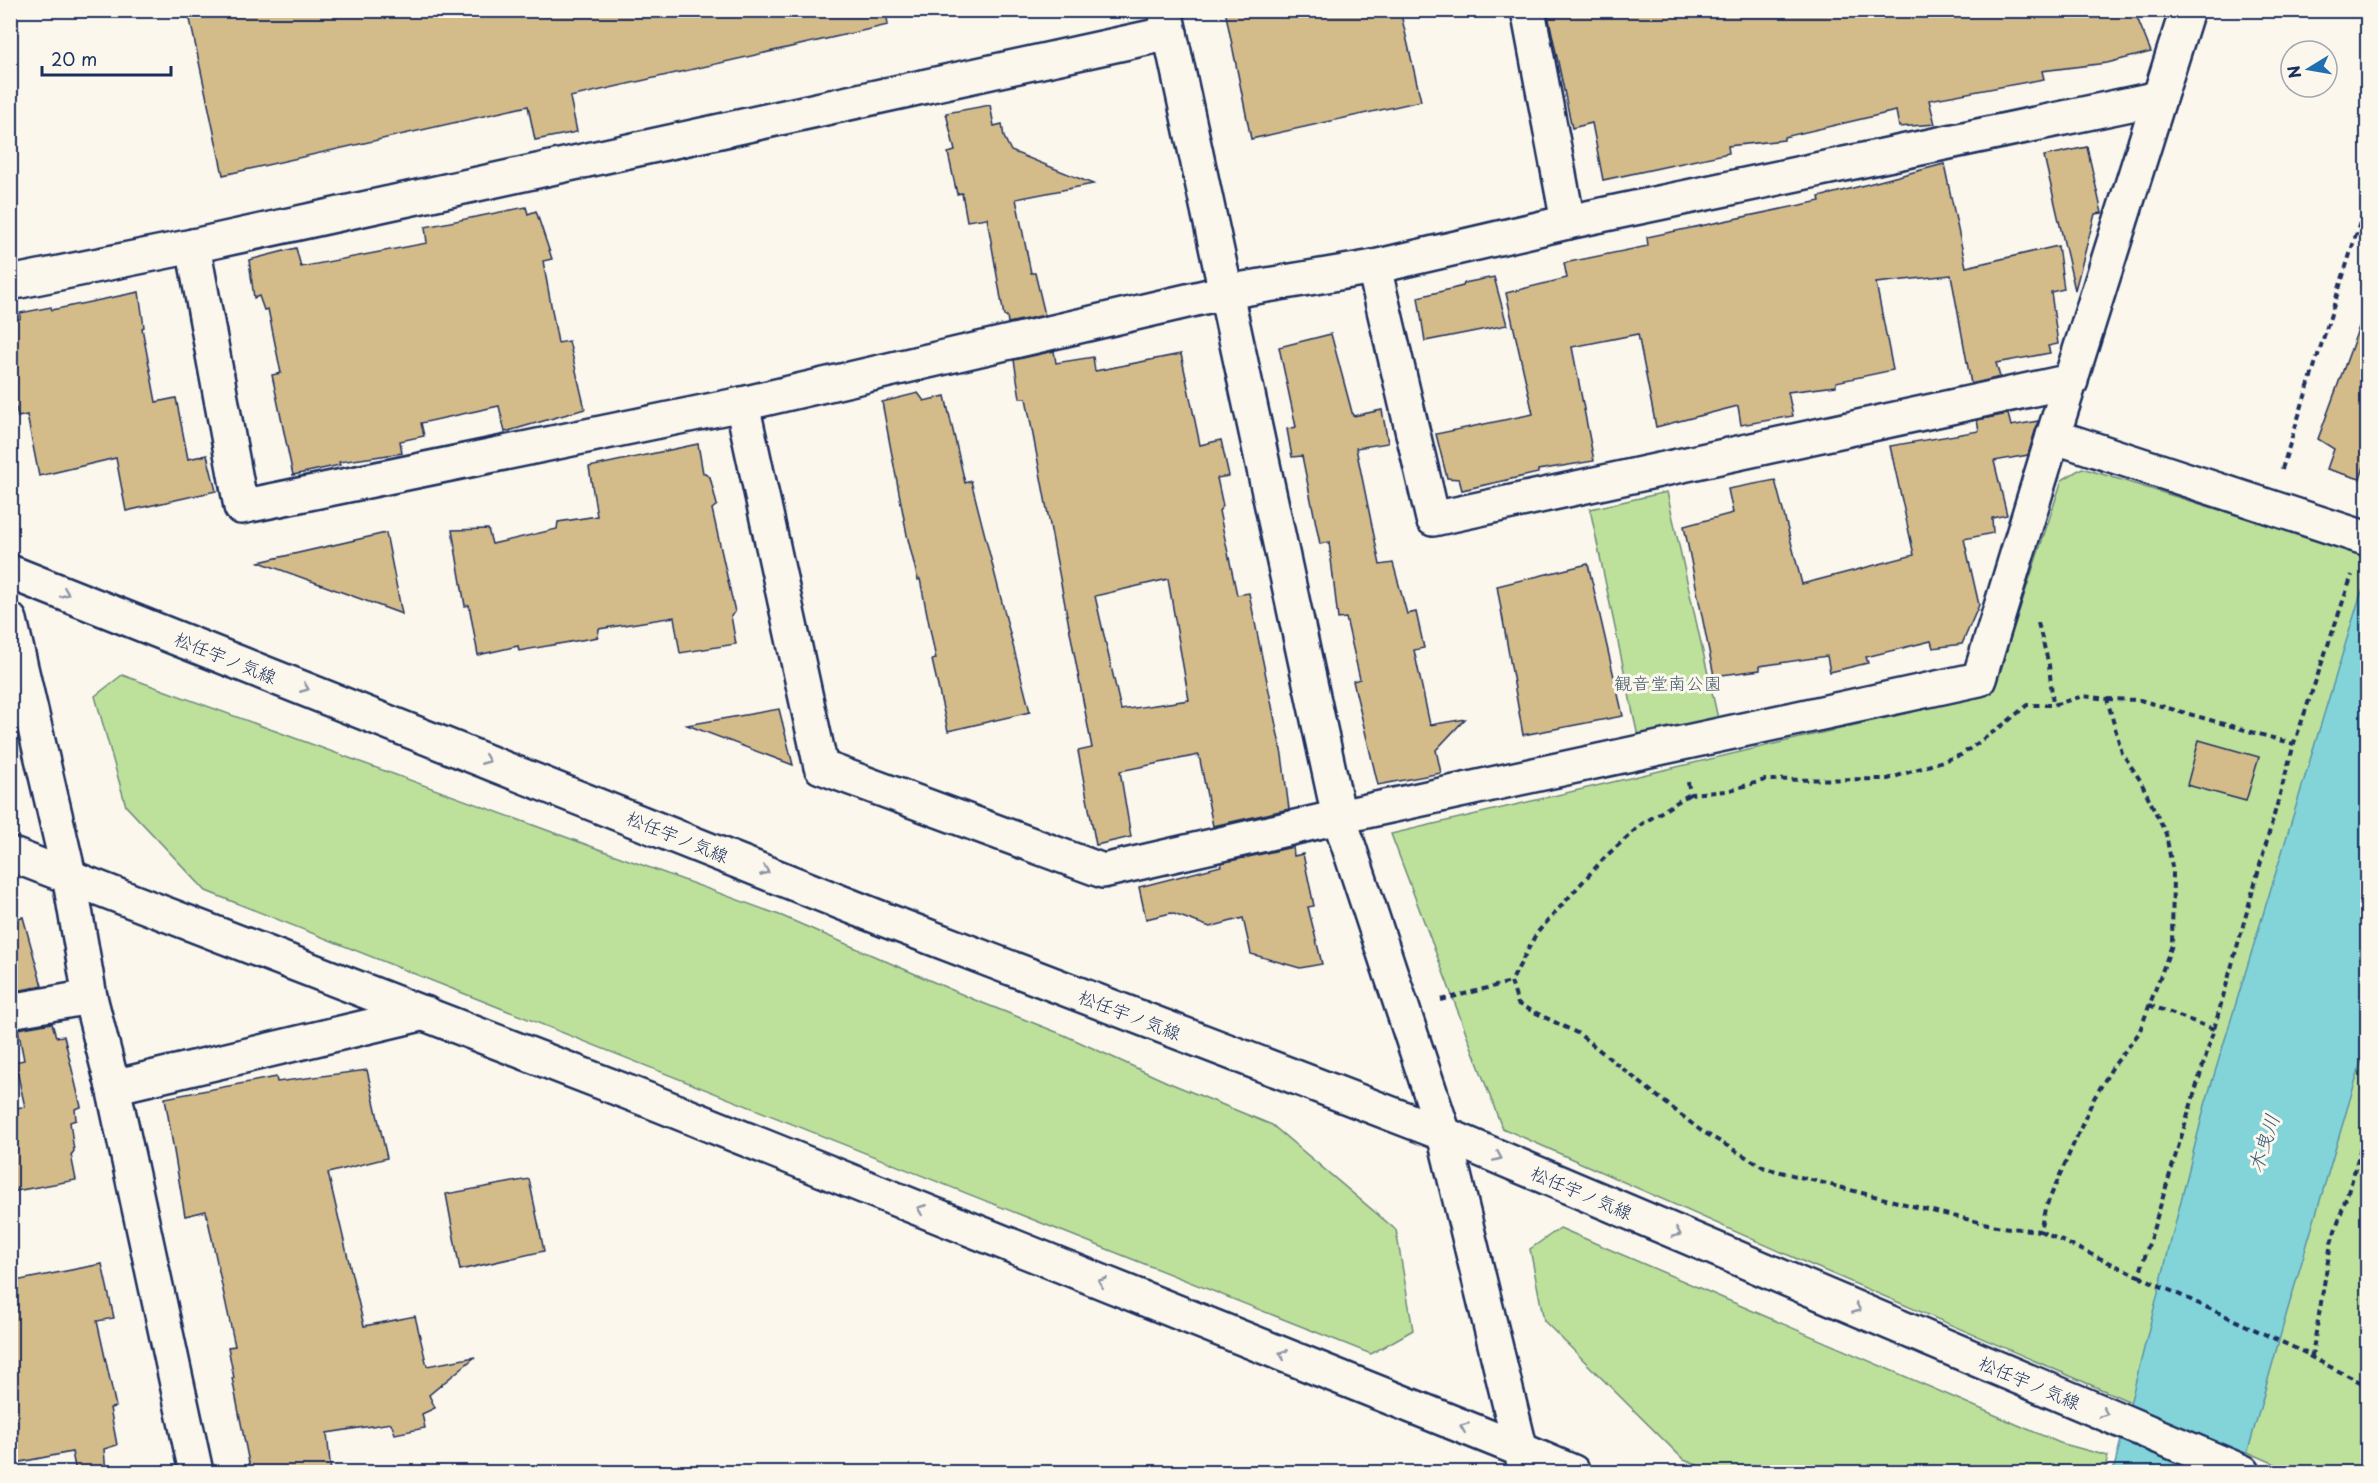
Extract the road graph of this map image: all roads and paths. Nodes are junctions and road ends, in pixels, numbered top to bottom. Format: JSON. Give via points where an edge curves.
{"nodes":[{"id":1,"x":1528,"y":10,"type":"edge"},
{"id":2,"x":2187,"y":10,"type":"edge"},
{"id":3,"x":1168,"y":22,"type":"edge"},
{"id":4,"x":2159,"y":98,"type":"junction"},
{"id":5,"x":2367,"y":197,"type":"edge"},
{"id":6,"x":1568,"y":222,"type":"junction"},
{"id":7,"x":193,"y":246,"type":"junction"},
{"id":8,"x":1374,"y":267,"type":"junction"},
{"id":9,"x":10,"y":283,"type":"edge"},
{"id":10,"x":1226,"y":292,"type":"junction"},
{"id":11,"x":2071,"y":381,"type":"junction"},
{"id":12,"x":742,"y":404,"type":"junction"},
{"id":13,"x":2053,"y":436,"type":"junction"},
{"id":14,"x":2271,"y":507,"type":"junction"},
{"id":15,"x":2366,"y":539,"type":"edge"},
{"id":16,"x":2012,"y":570,"type":"junction"},
{"id":17,"x":10,"y":572,"type":"edge"},
{"id":18,"x":10,"y":620,"type":"edge"},
{"id":19,"x":2107,"y":699,"type":"junction"},
{"id":20,"x":2053,"y":705,"type":"junction"},
{"id":21,"x":1678,"y":744,"type":"junction"},
{"id":22,"x":2294,"y":744,"type":"junction"},
{"id":23,"x":1690,"y":794,"type":"junction"},
{"id":24,"x":1338,"y":817,"type":"junction"},
{"id":25,"x":10,"y":854,"type":"edge"},
{"id":26,"x":69,"y":875,"type":"junction"},
{"id":27,"x":1510,"y":982,"type":"junction"},
{"id":28,"x":90,"y":997,"type":"junction"},
{"id":29,"x":2149,"y":1005,"type":"junction"},
{"id":30,"x":1402,"y":1010,"type":"junction"},
{"id":31,"x":10,"y":1011,"type":"edge"},
{"id":32,"x":425,"y":1013,"type":"junction"},
{"id":33,"x":2214,"y":1029,"type":"junction"},
{"id":34,"x":113,"y":1087,"type":"junction"},
{"id":35,"x":2367,"y":1122,"type":"edge"},
{"id":36,"x":1444,"y":1134,"type":"junction"},
{"id":37,"x":2040,"y":1231,"type":"junction"},
{"id":38,"x":2141,"y":1277,"type":"junction"},
{"id":39,"x":2300,"y":1351,"type":"junction"},
{"id":40,"x":2367,"y":1386,"type":"edge"},
{"id":41,"x":1522,"y":1461,"type":"edge"},
{"id":42,"x":196,"y":1473,"type":"edge"},
{"id":43,"x":1573,"y":1473,"type":"edge"},
{"id":44,"x":2243,"y":1473,"type":"edge"}],
"edges":[{"from":1,"to":6,"type":"street"},
{"from":2,"to":4,"type":"street"},
{"from":3,"to":7,"type":"street"},
{"from":3,"to":10,"type":"street"},
{"from":4,"to":6,"type":"street"},
{"from":4,"to":11,"type":"street"},
{"from":5,"to":14,"type":"path"},
{"from":6,"to":8,"type":"street"},
{"from":7,"to":9,"type":"street"},
{"from":7,"to":12,"type":"street","via":[[241,507]]},
{"from":8,"to":10,"type":"street"},
{"from":8,"to":11,"type":"street","via":[[1433,519]]},
{"from":10,"to":12,"type":"street"},
{"from":10,"to":24,"type":"street"},
{"from":11,"to":13,"type":"street"},
{"from":12,"to":24,"type":"street","via":[[821,767],[1102,872]]},
{"from":13,"to":14,"type":"street"},
{"from":13,"to":16,"type":"street"},
{"from":14,"to":15,"type":"street"},
{"from":15,"to":22,"type":"path"},
{"from":16,"to":20,"type":"path","via":[[2033,604],[2049,665]]},
{"from":16,"to":21,"type":"street","via":[[1979,679]]},
{"from":17,"to":36,"type":"street","name":"松任宇ノ気線","one_way":true,"via":[[888,921]]},
{"from":18,"to":26,"type":"street"},
{"from":19,"to":20,"type":"path","via":[[2083,696]]},
{"from":19,"to":22,"type":"path","via":[[2140,700]]},
{"from":19,"to":29,"type":"path","via":[[2122,753],[2166,834],[2173,872],[2172,945]]},
{"from":20,"to":23,"type":"path","via":[[2027,705],[1961,755],[1888,779],[1765,780],[1727,791]]},
{"from":21,"to":23,"type":"path"},
{"from":21,"to":24,"type":"street"},
{"from":22,"to":33,"type":"path"},
{"from":23,"to":27,"type":"path","via":[[1642,824],[1605,857],[1536,934]]},
{"from":24,"to":30,"type":"street"},
{"from":25,"to":26,"type":"street"},
{"from":26,"to":28,"type":"street"},
{"from":26,"to":32,"type":"street"},
{"from":27,"to":30,"type":"path"},
{"from":27,"to":37,"type":"path","via":[[1518,1004],[1579,1034],[1700,1130],[1766,1168],[2001,1227]]},
{"from":28,"to":31,"type":"street"},
{"from":28,"to":34,"type":"street"},
{"from":29,"to":33,"type":"path"},
{"from":29,"to":37,"type":"path","via":[[2139,1033],[2093,1100],[2045,1209]]},
{"from":30,"to":36,"type":"street"},
{"from":32,"to":34,"type":"street"},
{"from":41,"to":32,"type":"street","one_way":true,"via":[[653,1102]]},
{"from":33,"to":38,"type":"path"},
{"from":34,"to":42,"type":"street"},
{"from":35,"to":39,"type":"path","via":[[2331,1243],[2312,1356]]},
{"from":36,"to":41,"type":"street"},
{"from":36,"to":44,"type":"street","name":"松任宇ノ気線","one_way":true},
{"from":37,"to":38,"type":"path"},
{"from":38,"to":39,"type":"path"},
{"from":39,"to":40,"type":"path"},
{"from":41,"to":43,"type":"street"}]}
